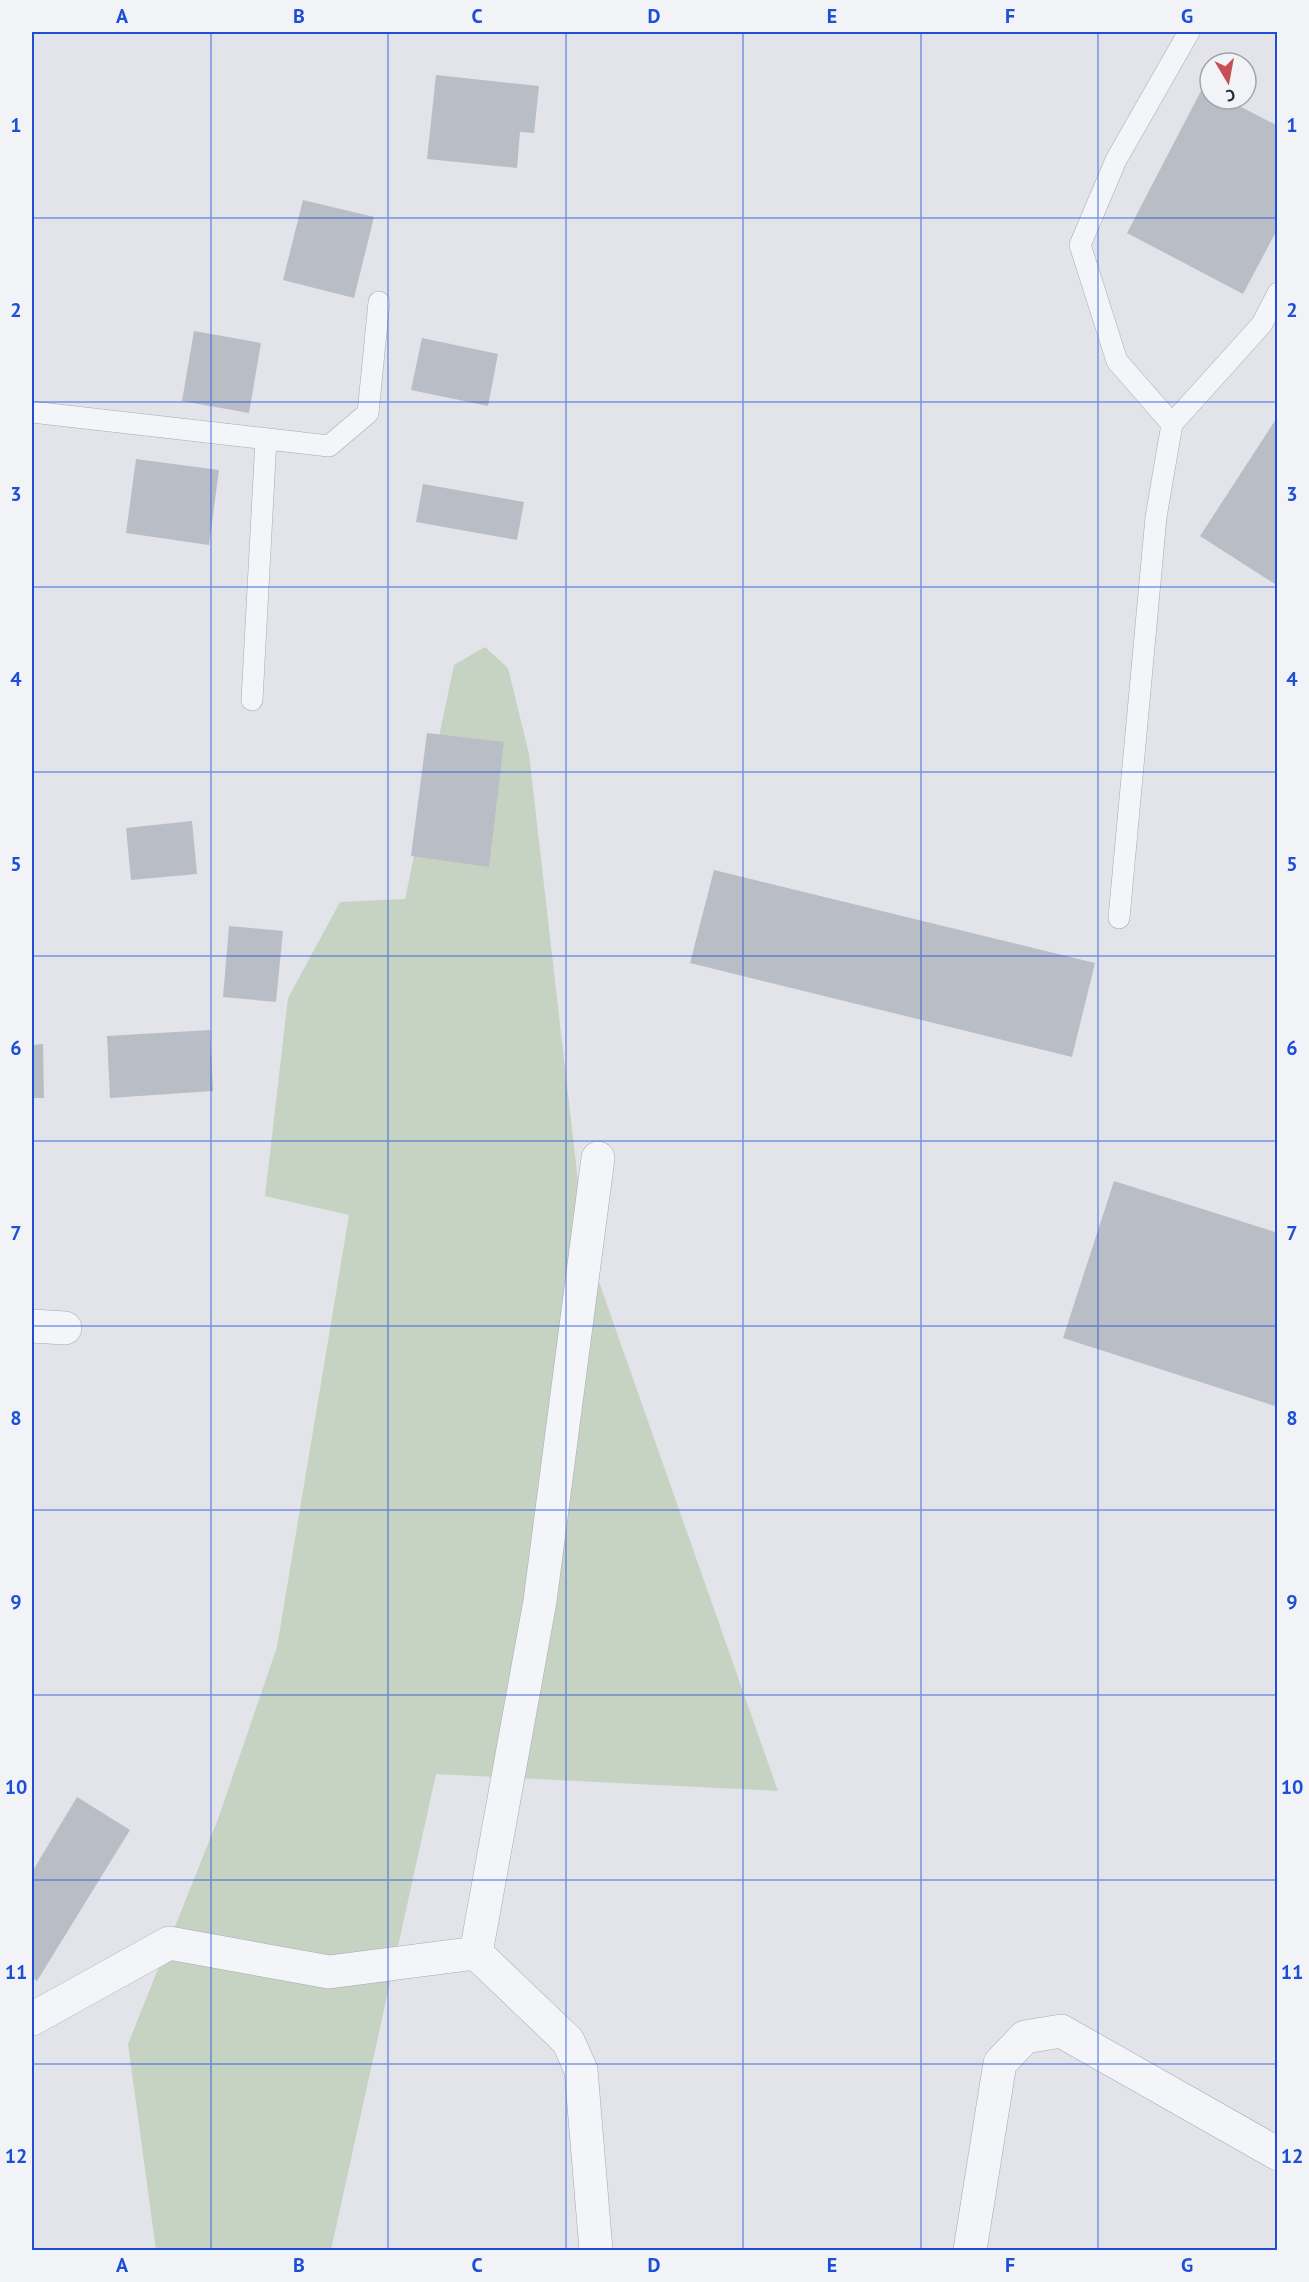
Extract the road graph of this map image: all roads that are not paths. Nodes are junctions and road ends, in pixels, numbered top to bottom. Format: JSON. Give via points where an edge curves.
{"nodes":[{"id":1,"x":1189,"y":32,"type":"edge"},
{"id":2,"x":1278,"y":292,"type":"edge"},
{"id":3,"x":379,"y":302,"type":"dead end"},
{"id":4,"x":1270,"y":327,"type":"edge"},
{"id":5,"x":32,"y":412,"type":"edge"},
{"id":6,"x":1172,"y":424,"type":"junction"},
{"id":7,"x":266,"y":439,"type":"junction"},
{"id":8,"x":252,"y":700,"type":"dead end"},
{"id":9,"x":1119,"y":918,"type":"dead end"},
{"id":10,"x":598,"y":1158,"type":"dead end"},
{"id":11,"x":32,"y":1326,"type":"edge"},
{"id":12,"x":65,"y":1328,"type":"dead end"},
{"id":13,"x":476,"y":1953,"type":"junction"},
{"id":14,"x":32,"y":2019,"type":"edge"},
{"id":15,"x":1278,"y":2154,"type":"edge"},
{"id":16,"x":596,"y":2250,"type":"edge"},
{"id":17,"x":970,"y":2250,"type":"edge"}],
"edges":[{"from":1,"to":6,"type":"lane","via":[[1116,160],[1080,245],[1117,360]]},
{"from":2,"to":4,"type":"lane"},
{"from":3,"to":7,"type":"lane","via":[[368,413],[329,446]]},
{"from":4,"to":6,"type":"lane"},
{"from":5,"to":7,"type":"lane"},
{"from":6,"to":9,"type":"lane","via":[[1156,517]]},
{"from":7,"to":8,"type":"lane"},
{"from":10,"to":13,"type":"street","via":[[540,1601]]},
{"from":11,"to":12,"type":"street"},
{"from":13,"to":14,"type":"street","via":[[329,1972],[169,1943]]},
{"from":13,"to":16,"type":"street","via":[[568,2042],[581,2070]]},
{"from":15,"to":17,"type":"street","via":[[1062,2031],[1025,2037],[1000,2062]]}]}
